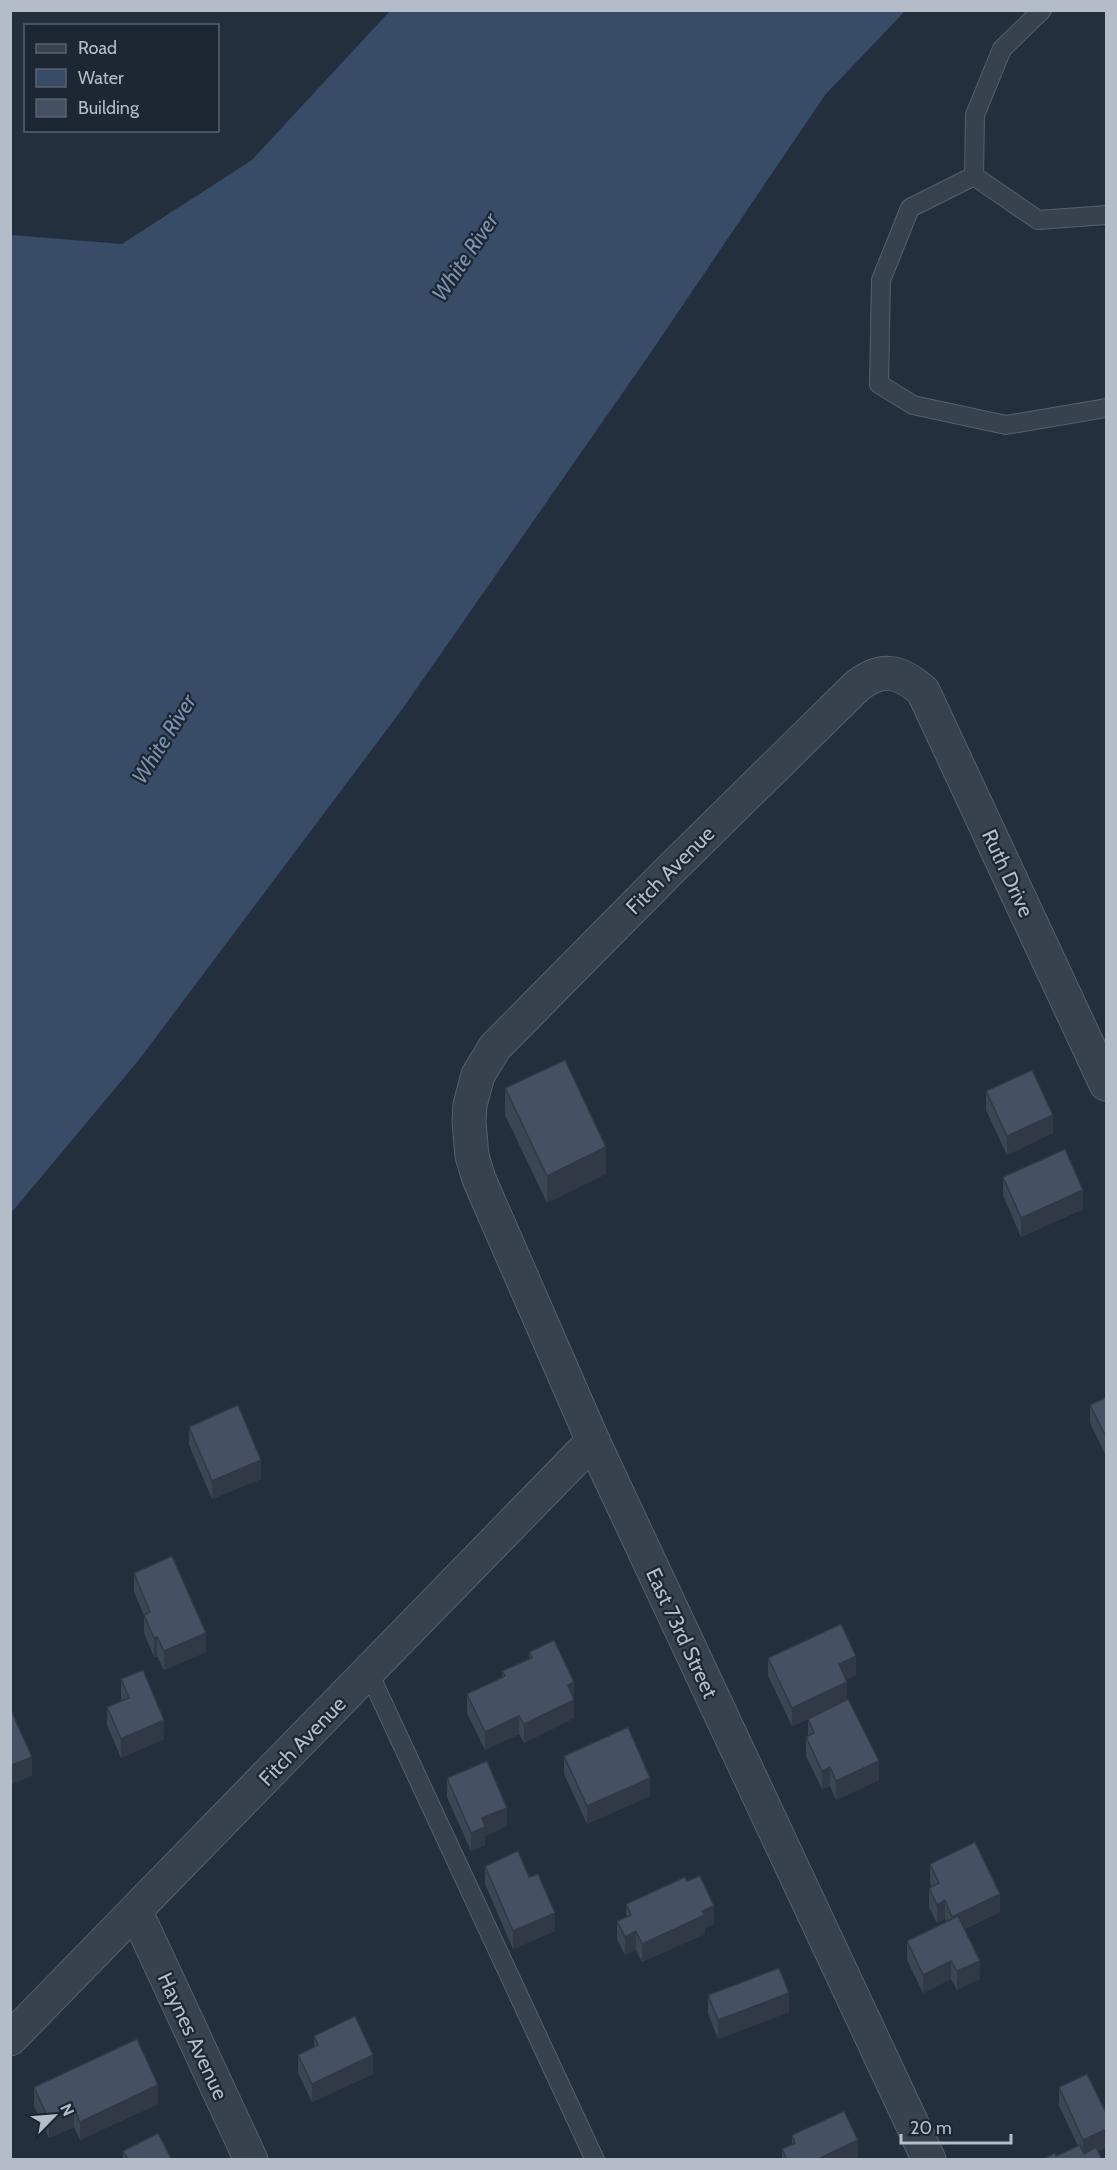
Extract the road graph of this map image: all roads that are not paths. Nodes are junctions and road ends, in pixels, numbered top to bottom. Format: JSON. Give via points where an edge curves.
{"nodes":[{"id":1,"x":1041,"y":10,"type":"edge"},
{"id":2,"x":974,"y":176,"type":"junction"},
{"id":3,"x":1107,"y":215,"type":"edge"},
{"id":4,"x":1107,"y":408,"type":"edge"},
{"id":5,"x":897,"y":674,"type":"joint"},
{"id":6,"x":1107,"y":1084,"type":"edge"},
{"id":7,"x":472,"y":1097,"type":"joint"},
{"id":8,"x":593,"y":1441,"type":"junction"},
{"id":9,"x":369,"y":1673,"type":"junction"},
{"id":10,"x":135,"y":1912,"type":"junction"},
{"id":11,"x":10,"y":2039,"type":"edge"},
{"id":12,"x":251,"y":2160,"type":"edge"},
{"id":13,"x":595,"y":2160,"type":"edge"},
{"id":14,"x":929,"y":2160,"type":"edge"}],
"edges":[{"from":1,"to":2,"type":"lane","via":[[1002,49],[975,115]]},
{"from":2,"to":3,"type":"lane","via":[[1038,220]]},
{"from":2,"to":4,"type":"lane","via":[[910,208],[881,280],[879,384],[913,405],[1006,425]]},
{"from":5,"to":6,"type":"street","name":"Ruth Drive","via":[[912,680],[923,691]]},
{"from":5,"to":7,"type":"street","name":"Fitch Avenue","via":[[879,675],[856,686],[669,871],[495,1047],[482,1065]]},
{"from":7,"to":8,"type":"street","name":"East 73rd Street","via":[[469,1122],[479,1179]]},
{"from":8,"to":9,"type":"street","name":"Fitch Avenue"},
{"from":8,"to":14,"type":"street","name":"East 73rd Street"},
{"from":9,"to":10,"type":"street","name":"Fitch Avenue"},
{"from":9,"to":13,"type":"lane"},
{"from":10,"to":11,"type":"street","name":"Fitch Avenue"},
{"from":10,"to":12,"type":"street","name":"Haynes Avenue"}]}
